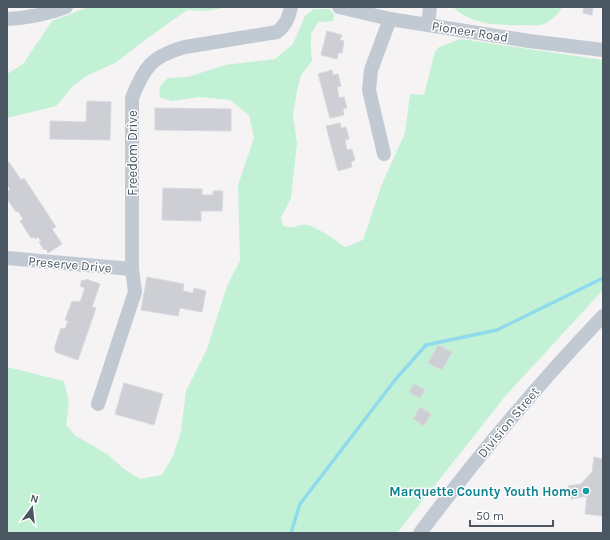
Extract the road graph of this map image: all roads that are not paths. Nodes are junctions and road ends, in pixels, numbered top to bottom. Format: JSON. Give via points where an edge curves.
{"nodes":[{"id":1,"x":66,"y":7,"type":"edge"},
{"id":2,"x":291,"y":7,"type":"edge"},
{"id":3,"x":339,"y":7,"type":"edge"},
{"id":4,"x":430,"y":7,"type":"edge"},
{"id":5,"x":390,"y":18,"type":"junction"},
{"id":6,"x":7,"y":19,"type":"edge"},
{"id":7,"x":428,"y":25,"type":"junction"},
{"id":8,"x":603,"y":50,"type":"edge"},
{"id":9,"x":384,"y":154,"type":"dead end"},
{"id":10,"x":7,"y":258,"type":"edge"},
{"id":11,"x":132,"y":269,"type":"junction"},
{"id":12,"x":603,"y":317,"type":"edge"},
{"id":13,"x":98,"y":404,"type":"dead end"},
{"id":14,"x":420,"y":533,"type":"edge"}],
"edges":[{"from":1,"to":6,"type":"street"},
{"from":2,"to":11,"type":"street","name":"Freedom Drive","via":[[287,21],[278,32],[170,51],[151,64],[140,78],[132,98]]},
{"from":3,"to":5,"type":"street","name":"Pioneer Road"},
{"from":4,"to":7,"type":"street"},
{"from":5,"to":7,"type":"street","name":"Pioneer Road"},
{"from":5,"to":9,"type":"street","via":[[371,70],[369,90]]},
{"from":7,"to":8,"type":"street","name":"Pioneer Road"},
{"from":10,"to":11,"type":"street","name":"Preserve Drive"},
{"from":11,"to":13,"type":"street","name":"Freedom Drive","via":[[135,292]]},
{"from":12,"to":14,"type":"street","name":"Division Street","via":[[515,412]]}]}
